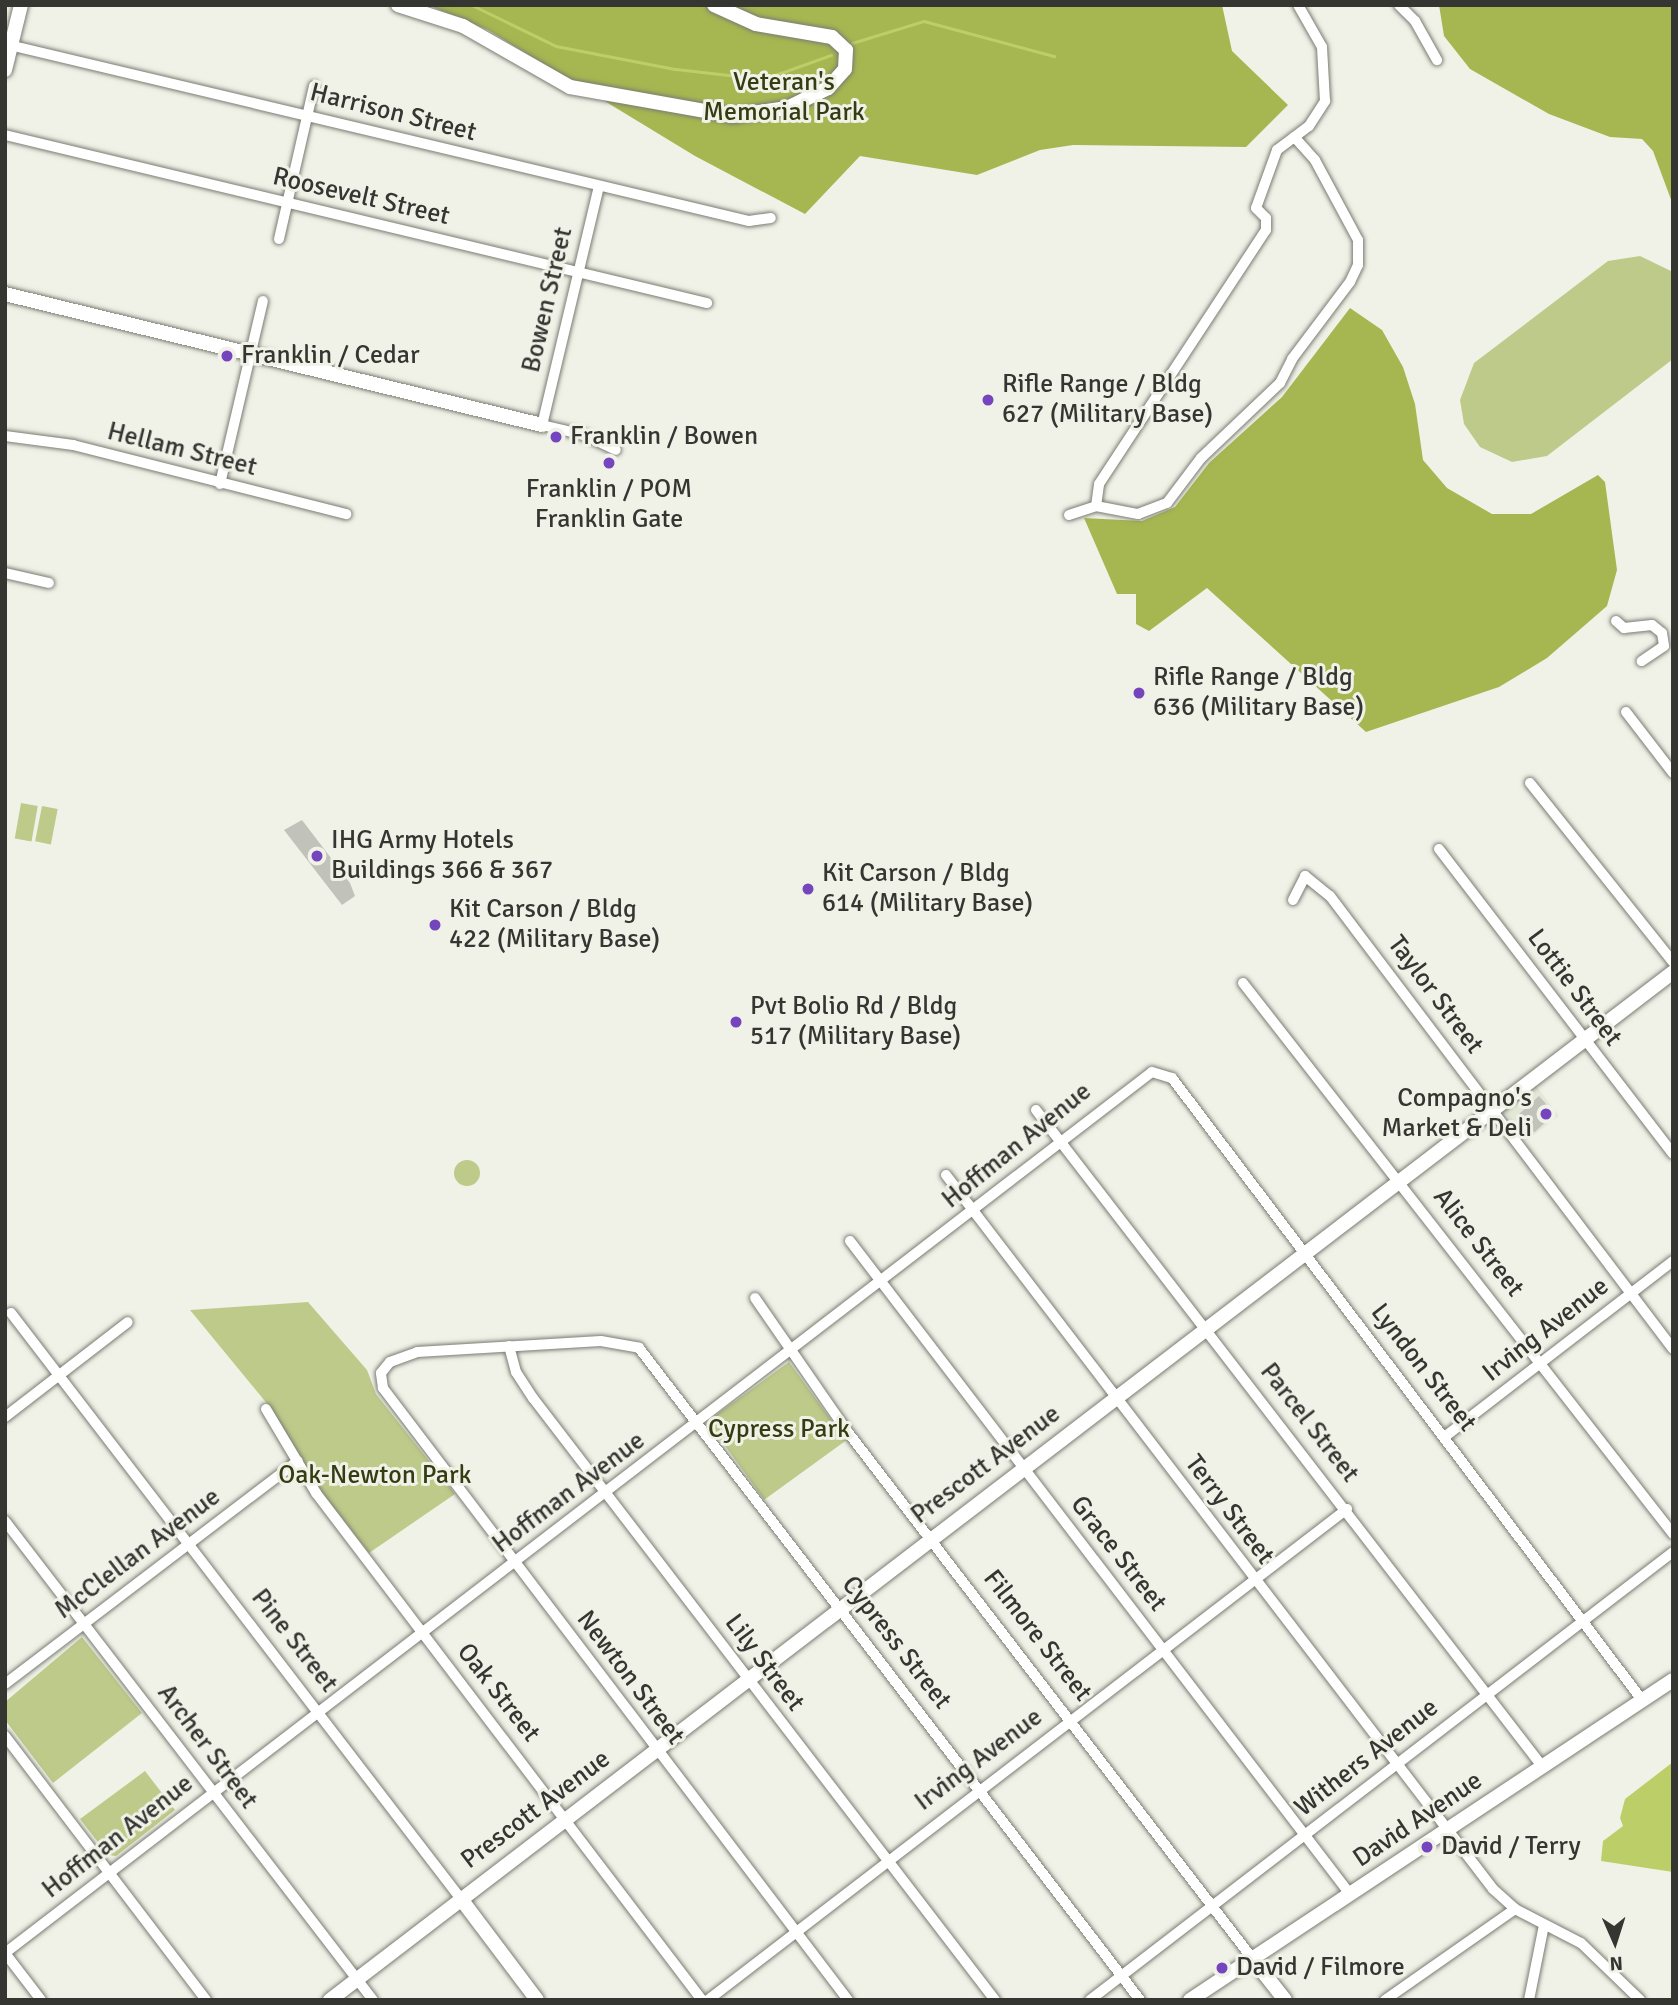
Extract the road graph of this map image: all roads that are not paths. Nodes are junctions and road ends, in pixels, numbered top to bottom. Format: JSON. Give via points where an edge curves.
{"nodes":[{"id":1,"x":21,"y":5,"type":"edge"},
{"id":2,"x":398,"y":5,"type":"edge"},
{"id":3,"x":714,"y":5,"type":"edge"},
{"id":4,"x":1298,"y":5,"type":"edge"},
{"id":5,"x":1399,"y":5,"type":"edge"},
{"id":6,"x":8,"y":44,"type":"edge"},
{"id":7,"x":1437,"y":60,"type":"dead end"},
{"id":8,"x":5,"y":70,"type":"edge"},
{"id":9,"x":314,"y":86,"type":"dead end"},
{"id":10,"x":307,"y":115,"type":"junction"},
{"id":11,"x":5,"y":135,"type":"edge"},
{"id":12,"x":1294,"y":137,"type":"junction"},
{"id":13,"x":599,"y":186,"type":"junction"},
{"id":14,"x":287,"y":203,"type":"junction"},
{"id":15,"x":771,"y":218,"type":"dead end"},
{"id":16,"x":279,"y":239,"type":"dead end"},
{"id":17,"x":578,"y":272,"type":"junction"},
{"id":18,"x":5,"y":294,"type":"edge"},
{"id":19,"x":263,"y":301,"type":"dead end"},
{"id":20,"x":707,"y":303,"type":"dead end"},
{"id":21,"x":253,"y":354,"type":"junction"},
{"id":22,"x":542,"y":425,"type":"junction"},
{"id":23,"x":5,"y":436,"type":"edge"},
{"id":24,"x":616,"y":450,"type":"dead end"},
{"id":25,"x":220,"y":484,"type":"junction"},
{"id":26,"x":1096,"y":506,"type":"junction"},
{"id":27,"x":346,"y":514,"type":"dead end"},
{"id":28,"x":1069,"y":515,"type":"dead end"},
{"id":29,"x":5,"y":573,"type":"edge"},
{"id":30,"x":49,"y":583,"type":"dead end"},
{"id":31,"x":1616,"y":621,"type":"dead end"},
{"id":32,"x":1642,"y":661,"type":"dead end"},
{"id":33,"x":1626,"y":712,"type":"dead end"},
{"id":34,"x":1673,"y":773,"type":"edge"},
{"id":35,"x":1530,"y":783,"type":"dead end"},
{"id":36,"x":1440,"y":849,"type":"dead end"},
{"id":37,"x":1293,"y":900,"type":"dead end"},
{"id":38,"x":1673,"y":962,"type":"edge"},
{"id":39,"x":1673,"y":972,"type":"edge"},
{"id":40,"x":1242,"y":983,"type":"dead end"},
{"id":41,"x":1585,"y":1039,"type":"junction"},
{"id":42,"x":1160,"y":1071,"type":"joint"},
{"id":43,"x":1036,"y":1110,"type":"dead end"},
{"id":44,"x":1492,"y":1110,"type":"junction"},
{"id":45,"x":1061,"y":1143,"type":"junction"},
{"id":46,"x":1673,"y":1154,"type":"edge"},
{"id":47,"x":946,"y":1175,"type":"dead end"},
{"id":48,"x":1401,"y":1180,"type":"junction"},
{"id":49,"x":973,"y":1212,"type":"junction"},
{"id":50,"x":850,"y":1241,"type":"dead end"},
{"id":51,"x":1305,"y":1253,"type":"junction"},
{"id":52,"x":1673,"y":1261,"type":"edge"},
{"id":53,"x":881,"y":1281,"type":"junction"},
{"id":54,"x":1630,"y":1294,"type":"junction"},
{"id":55,"x":755,"y":1298,"type":"dead end"},
{"id":56,"x":10,"y":1313,"type":"dead end"},
{"id":57,"x":128,"y":1322,"type":"dead end"},
{"id":58,"x":1208,"y":1329,"type":"junction"},
{"id":59,"x":509,"y":1346,"type":"junction"},
{"id":60,"x":1673,"y":1349,"type":"edge"},
{"id":61,"x":789,"y":1350,"type":"junction"},
{"id":62,"x":1541,"y":1361,"type":"junction"},
{"id":63,"x":59,"y":1376,"type":"junction"},
{"id":64,"x":1116,"y":1398,"type":"junction"},
{"id":65,"x":266,"y":1409,"type":"dead end"},
{"id":66,"x":5,"y":1417,"type":"edge"},
{"id":67,"x":699,"y":1423,"type":"junction"},
{"id":68,"x":1447,"y":1435,"type":"junction"},
{"id":69,"x":298,"y":1461,"type":"junction"},
{"id":70,"x":1022,"y":1469,"type":"junction"},
{"id":71,"x":607,"y":1493,"type":"junction"},
{"id":72,"x":1347,"y":1509,"type":"junction"},
{"id":73,"x":5,"y":1521,"type":"edge"},
{"id":74,"x":1673,"y":1534,"type":"edge"},
{"id":75,"x":930,"y":1537,"type":"junction"},
{"id":76,"x":189,"y":1544,"type":"junction"},
{"id":77,"x":1673,"y":1552,"type":"edge"},
{"id":78,"x":515,"y":1563,"type":"junction"},
{"id":79,"x":1254,"y":1580,"type":"junction"},
{"id":80,"x":839,"y":1608,"type":"junction"},
{"id":81,"x":1586,"y":1620,"type":"junction"},
{"id":82,"x":85,"y":1624,"type":"junction"},
{"id":83,"x":422,"y":1633,"type":"junction"},
{"id":84,"x":1164,"y":1651,"type":"junction"},
{"id":85,"x":747,"y":1678,"type":"junction"},
{"id":86,"x":1673,"y":1680,"type":"edge"},
{"id":87,"x":5,"y":1684,"type":"edge"},
{"id":88,"x":1489,"y":1693,"type":"junction"},
{"id":89,"x":1642,"y":1700,"type":"junction"},
{"id":90,"x":318,"y":1713,"type":"junction"},
{"id":91,"x":1071,"y":1719,"type":"junction"},
{"id":92,"x":5,"y":1736,"type":"edge"},
{"id":93,"x":656,"y":1749,"type":"junction"},
{"id":94,"x":1398,"y":1763,"type":"junction"},
{"id":95,"x":1542,"y":1766,"type":"junction"},
{"id":96,"x":981,"y":1788,"type":"junction"},
{"id":97,"x":213,"y":1793,"type":"junction"},
{"id":98,"x":566,"y":1818,"type":"junction"},
{"id":99,"x":1447,"y":1831,"type":"junction"},
{"id":100,"x":1305,"y":1835,"type":"junction"},
{"id":101,"x":886,"y":1860,"type":"junction"},
{"id":102,"x":109,"y":1872,"type":"junction"},
{"id":103,"x":1350,"y":1894,"type":"junction"},
{"id":104,"x":460,"y":1899,"type":"junction"},
{"id":105,"x":1214,"y":1904,"type":"junction"},
{"id":106,"x":1515,"y":1909,"type":"junction"},
{"id":107,"x":1544,"y":1925,"type":"junction"},
{"id":108,"x":797,"y":1932,"type":"junction"},
{"id":109,"x":5,"y":1953,"type":"edge"},
{"id":110,"x":1252,"y":1958,"type":"junction"},
{"id":111,"x":1122,"y":1975,"type":"junction"},
{"id":112,"x":357,"y":1979,"type":"junction"},
{"id":113,"x":41,"y":2000,"type":"edge"},
{"id":114,"x":206,"y":2000,"type":"edge"},
{"id":115,"x":330,"y":2000,"type":"edge"},
{"id":116,"x":373,"y":2000,"type":"edge"},
{"id":117,"x":537,"y":2000,"type":"edge"},
{"id":118,"x":702,"y":2000,"type":"edge"},
{"id":119,"x":709,"y":2000,"type":"edge"},
{"id":120,"x":848,"y":2000,"type":"edge"},
{"id":121,"x":995,"y":2000,"type":"edge"},
{"id":122,"x":1090,"y":2000,"type":"edge"},
{"id":123,"x":1140,"y":2000,"type":"edge"},
{"id":124,"x":1190,"y":2000,"type":"edge"},
{"id":125,"x":1285,"y":2000,"type":"edge"},
{"id":126,"x":1385,"y":2000,"type":"edge"},
{"id":127,"x":1529,"y":2000,"type":"edge"},
{"id":128,"x":1640,"y":2000,"type":"edge"}],
"edges":[{"from":1,"to":6,"type":"street"},
{"from":2,"to":3,"type":"street","via":[[463,26],[570,87],[732,116],[788,108],[828,88],[845,69],[846,50],[832,37],[756,24]]},
{"from":4,"to":12,"type":"street","via":[[1322,47],[1326,91],[1317,116]]},
{"from":5,"to":7,"type":"street","via":[[1415,20]]},
{"from":6,"to":8,"type":"street"},
{"from":6,"to":10,"type":"street","name":"Harrison Street"},
{"from":9,"to":10,"type":"street"},
{"from":10,"to":13,"type":"street","name":"Harrison Street"},
{"from":10,"to":14,"type":"street"},
{"from":11,"to":14,"type":"street","name":"Roosevelt Street"},
{"from":12,"to":26,"type":"street","via":[[1277,150],[1256,208],[1266,218],[1266,230],[1099,484]]},
{"from":12,"to":26,"type":"street","via":[[1315,160],[1358,240],[1358,265],[1350,282],[1292,359],[1280,383],[1201,458],[1167,503],[1138,514]]},
{"from":13,"to":15,"type":"street","name":"Harrison Street","via":[[748,221]]},
{"from":13,"to":17,"type":"street","name":"Bowen Street"},
{"from":14,"to":16,"type":"street"},
{"from":14,"to":17,"type":"street","name":"Roosevelt Street"},
{"from":17,"to":20,"type":"street","name":"Roosevelt Street"},
{"from":17,"to":22,"type":"street","name":"Bowen Street"},
{"from":18,"to":21,"type":"street"},
{"from":19,"to":21,"type":"street"},
{"from":21,"to":22,"type":"street"},
{"from":21,"to":25,"type":"street"},
{"from":22,"to":24,"type":"street","via":[[584,435]]},
{"from":23,"to":25,"type":"street","name":"Hellam Street","via":[[73,445]]},
{"from":25,"to":27,"type":"street","name":"Hellam Street"},
{"from":26,"to":28,"type":"street"},
{"from":29,"to":30,"type":"street"},
{"from":31,"to":32,"type":"street","via":[[1624,628],[1652,625],[1662,633],[1660,652]]},
{"from":33,"to":34,"type":"street"},
{"from":35,"to":38,"type":"street"},
{"from":36,"to":41,"type":"street","name":"Lottie Street"},
{"from":37,"to":44,"type":"street","name":"Taylor Street","via":[[1305,876],[1357,930]]},
{"from":39,"to":41,"type":"street","name":"Prescott Avenue"},
{"from":40,"to":48,"type":"street","name":"Alice Street"},
{"from":41,"to":44,"type":"street","name":"Prescott Avenue"},
{"from":41,"to":46,"type":"street","name":"Lottie Street"},
{"from":42,"to":45,"type":"street","name":"Hoffman Avenue","via":[[1136,1079]]},
{"from":42,"to":51,"type":"street","name":"Lyndon Street","via":[[1172,1078]]},
{"from":43,"to":45,"type":"street","name":"Parcel Street"},
{"from":44,"to":48,"type":"street","name":"Prescott Avenue"},
{"from":44,"to":54,"type":"street","name":"Taylor Street"},
{"from":45,"to":49,"type":"street","name":"Hoffman Avenue"},
{"from":45,"to":58,"type":"street","name":"Parcel Street"},
{"from":47,"to":49,"type":"street","name":"Terry Street"},
{"from":48,"to":51,"type":"street","name":"Prescott Avenue"},
{"from":48,"to":62,"type":"street","name":"Alice Street"},
{"from":49,"to":53,"type":"street","name":"Hoffman Avenue"},
{"from":49,"to":64,"type":"street","name":"Terry Street"},
{"from":50,"to":53,"type":"street","name":"Grace Street"},
{"from":51,"to":58,"type":"street","name":"Prescott Avenue"},
{"from":51,"to":68,"type":"street","name":"Lyndon Street"},
{"from":52,"to":54,"type":"street","name":"Irving Avenue"},
{"from":53,"to":61,"type":"street","name":"Hoffman Avenue"},
{"from":53,"to":70,"type":"street","name":"Grace Street"},
{"from":54,"to":60,"type":"street","name":"Taylor Street"},
{"from":54,"to":62,"type":"street","name":"Irving Avenue"},
{"from":55,"to":61,"type":"street","name":"Filmore Street"},
{"from":56,"to":63,"type":"street","name":"Pine Street"},
{"from":57,"to":63,"type":"street"},
{"from":58,"to":64,"type":"street","name":"Prescott Avenue"},
{"from":58,"to":72,"type":"street","name":"Parcel Street"},
{"from":59,"to":67,"type":"street","name":"Cypress Street","via":[[601,1341],[639,1348]]},
{"from":59,"to":71,"type":"street","name":"Lily Street","via":[[516,1372]]},
{"from":59,"to":78,"type":"street","name":"Newton Street","via":[[401,1355],[385,1367],[381,1380]]},
{"from":61,"to":67,"type":"street","name":"Hoffman Avenue"},
{"from":61,"to":75,"type":"street","name":"Filmore Street"},
{"from":62,"to":68,"type":"street","name":"Irving Avenue"},
{"from":62,"to":74,"type":"street","name":"Alice Street"},
{"from":63,"to":66,"type":"street"},
{"from":63,"to":76,"type":"street","name":"Pine Street"},
{"from":64,"to":70,"type":"street","name":"Prescott Avenue"},
{"from":64,"to":79,"type":"street","name":"Terry Street"},
{"from":65,"to":69,"type":"street","name":"Oak Street"},
{"from":67,"to":71,"type":"street","name":"Hoffman Avenue"},
{"from":67,"to":80,"type":"street","name":"Cypress Street"},
{"from":68,"to":81,"type":"street","name":"Lyndon Street"},
{"from":69,"to":76,"type":"street","name":"McClellan Avenue"},
{"from":69,"to":83,"type":"street","name":"Oak Street"},
{"from":70,"to":75,"type":"street","name":"Prescott Avenue"},
{"from":70,"to":84,"type":"street","name":"Grace Street"},
{"from":71,"to":78,"type":"street","name":"Hoffman Avenue"},
{"from":71,"to":85,"type":"street","name":"Lily Street"},
{"from":72,"to":79,"type":"street","name":"Irving Avenue"},
{"from":72,"to":88,"type":"street","name":"Parcel Street"},
{"from":73,"to":82,"type":"street","name":"Archer Street"},
{"from":75,"to":80,"type":"street","name":"Prescott Avenue"},
{"from":75,"to":91,"type":"street","name":"Filmore Street"},
{"from":76,"to":82,"type":"street","name":"McClellan Avenue"},
{"from":76,"to":90,"type":"street","name":"Pine Street"},
{"from":77,"to":81,"type":"street","name":"Withers Avenue"},
{"from":78,"to":83,"type":"street","name":"Hoffman Avenue"},
{"from":78,"to":93,"type":"street","name":"Newton Street"},
{"from":79,"to":84,"type":"street","name":"Irving Avenue"},
{"from":79,"to":94,"type":"street","name":"Terry Street"},
{"from":80,"to":85,"type":"street","name":"Prescott Avenue"},
{"from":80,"to":96,"type":"street","name":"Cypress Street"},
{"from":81,"to":88,"type":"street","name":"Withers Avenue"},
{"from":81,"to":89,"type":"street","name":"Lyndon Street"},
{"from":82,"to":87,"type":"street","name":"McClellan Avenue"},
{"from":82,"to":97,"type":"street","name":"Archer Street"},
{"from":83,"to":90,"type":"street","name":"Hoffman Avenue"},
{"from":83,"to":98,"type":"street","name":"Oak Street"},
{"from":84,"to":91,"type":"street","name":"Irving Avenue"},
{"from":84,"to":100,"type":"street","name":"Grace Street"},
{"from":85,"to":93,"type":"street","name":"Prescott Avenue"},
{"from":85,"to":101,"type":"street","name":"Lily Street"},
{"from":86,"to":89,"type":"street","name":"David Avenue"},
{"from":88,"to":94,"type":"street","name":"Withers Avenue"},
{"from":88,"to":95,"type":"street","name":"Parcel Street"},
{"from":89,"to":95,"type":"street","name":"David Avenue"},
{"from":90,"to":97,"type":"street","name":"Hoffman Avenue"},
{"from":90,"to":104,"type":"street","name":"Pine Street"},
{"from":91,"to":96,"type":"street","name":"Irving Avenue"},
{"from":91,"to":105,"type":"street","name":"Filmore Street"},
{"from":92,"to":102,"type":"street"},
{"from":93,"to":98,"type":"street","name":"Prescott Avenue"},
{"from":93,"to":108,"type":"street","name":"Newton Street"},
{"from":94,"to":99,"type":"street","name":"Terry Street"},
{"from":94,"to":100,"type":"street","name":"Withers Avenue"},
{"from":95,"to":99,"type":"street","name":"David Avenue"},
{"from":96,"to":101,"type":"street","name":"Irving Avenue"},
{"from":96,"to":111,"type":"street","name":"Cypress Street"},
{"from":97,"to":102,"type":"street","name":"Hoffman Avenue"},
{"from":97,"to":112,"type":"street","name":"Archer Street"},
{"from":98,"to":104,"type":"street","name":"Prescott Avenue"},
{"from":98,"to":118,"type":"street","name":"Oak Street"},
{"from":99,"to":103,"type":"street","name":"David Avenue"},
{"from":99,"to":106,"type":"street","name":"Terry Street"},
{"from":100,"to":103,"type":"street","name":"Grace Street"},
{"from":100,"to":105,"type":"street","name":"Withers Avenue"},
{"from":101,"to":108,"type":"street","name":"Irving Avenue"},
{"from":101,"to":121,"type":"street","name":"Lily Street"},
{"from":102,"to":109,"type":"street","name":"Hoffman Avenue"},
{"from":102,"to":114,"type":"street"},
{"from":103,"to":110,"type":"street","name":"David Avenue"},
{"from":104,"to":112,"type":"street","name":"Prescott Avenue"},
{"from":104,"to":117,"type":"street","name":"Pine Street"},
{"from":105,"to":110,"type":"street","name":"Filmore Street"},
{"from":105,"to":111,"type":"street","name":"Withers Avenue"},
{"from":106,"to":107,"type":"street","name":"Terry Street"},
{"from":106,"to":126,"type":"street"},
{"from":107,"to":127,"type":"street"},
{"from":107,"to":128,"type":"street","name":"Terry Street","via":[[1609,1964]]},
{"from":108,"to":119,"type":"street","name":"Irving Avenue"},
{"from":108,"to":120,"type":"street","name":"Newton Street"},
{"from":109,"to":113,"type":"street"},
{"from":110,"to":124,"type":"street","name":"David Avenue"},
{"from":110,"to":125,"type":"street","name":"Filmore Street"},
{"from":111,"to":122,"type":"street","name":"Withers Avenue"},
{"from":111,"to":123,"type":"street","name":"Cypress Street"},
{"from":112,"to":115,"type":"street","name":"Prescott Avenue"},
{"from":112,"to":116,"type":"street","name":"Archer Street"}]}
